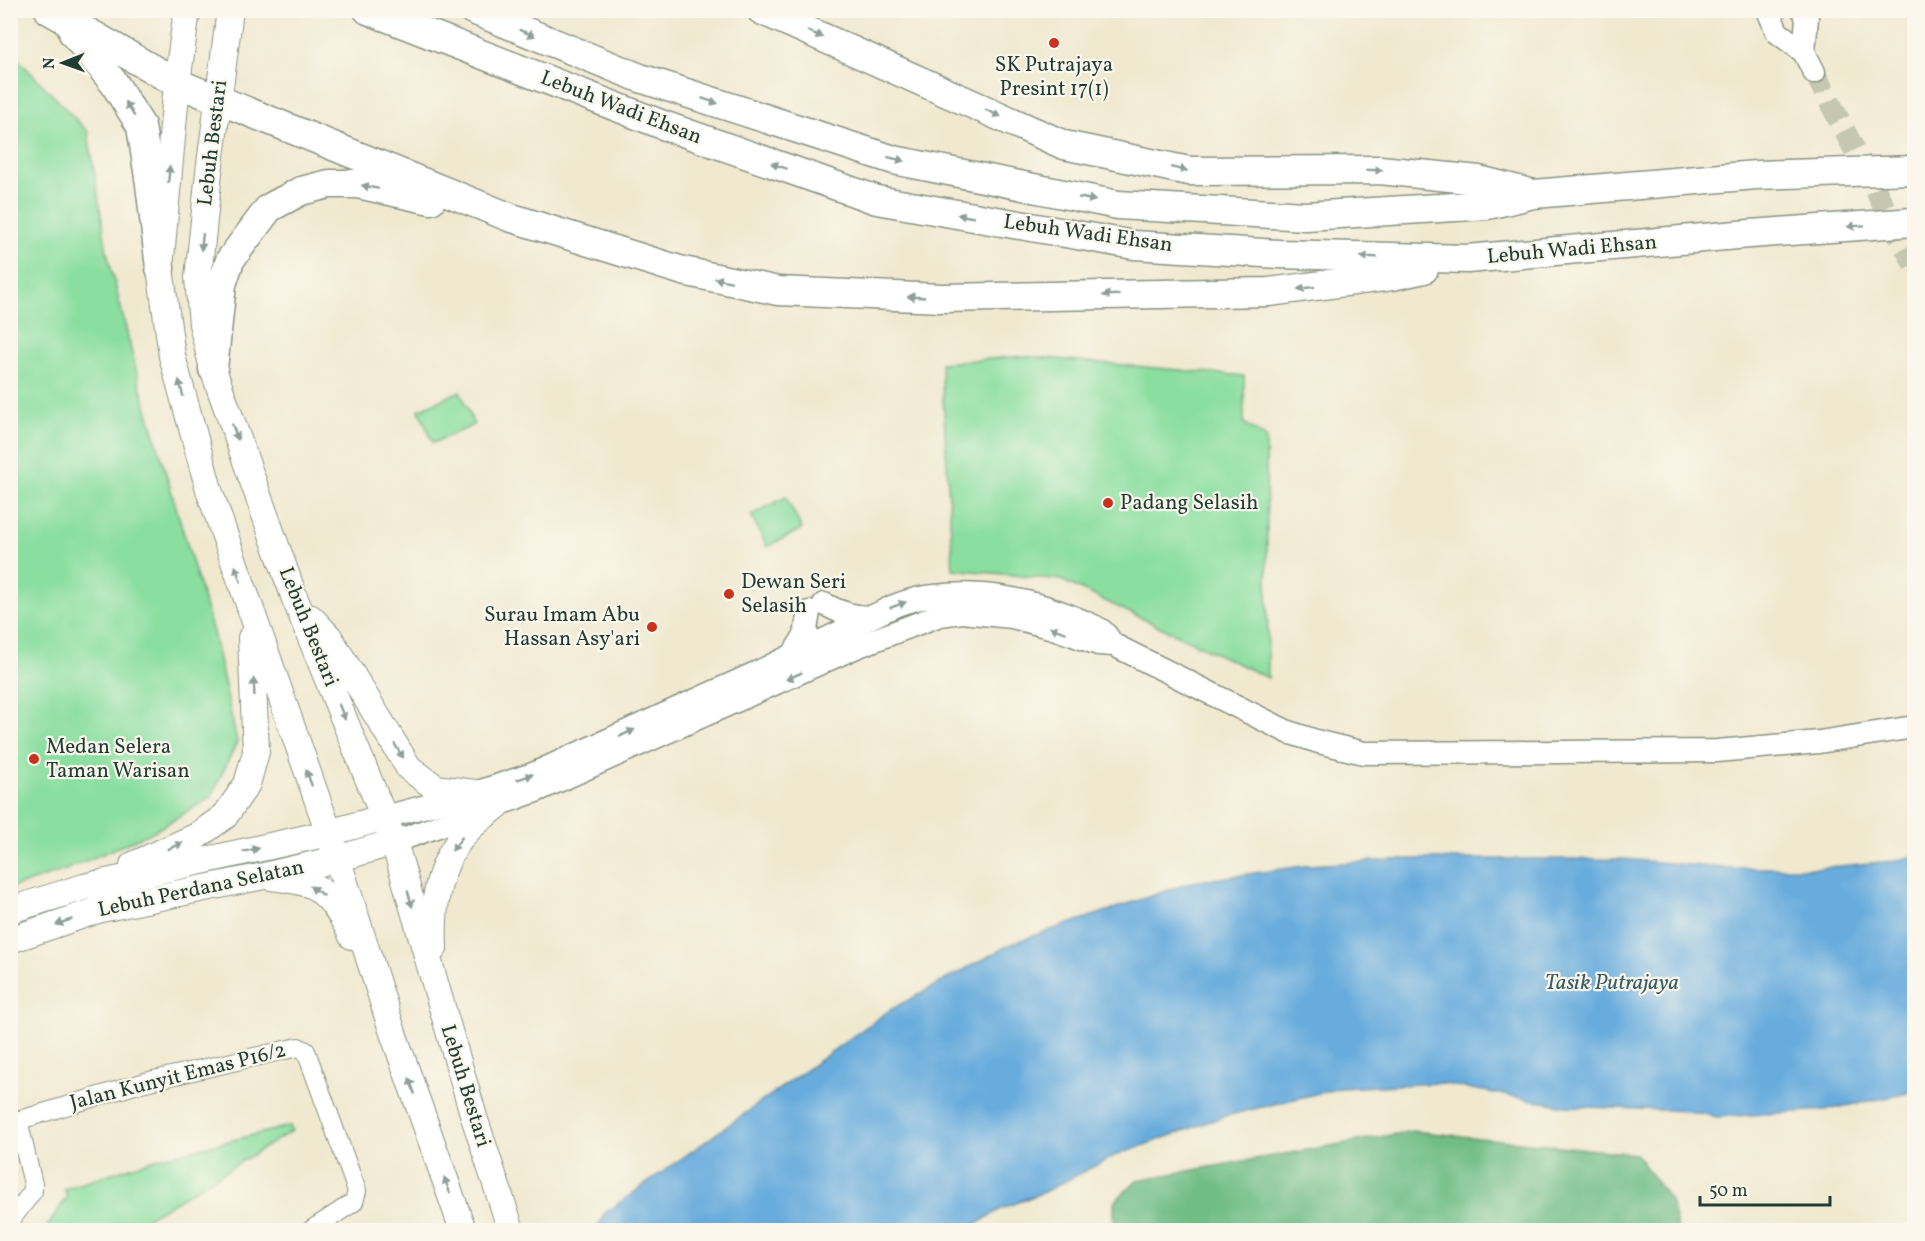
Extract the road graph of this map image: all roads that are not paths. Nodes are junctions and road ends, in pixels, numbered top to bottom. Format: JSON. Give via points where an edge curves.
{"nodes":[{"id":1,"x":187,"y":10,"type":"edge"},
{"id":2,"x":230,"y":10,"type":"edge"},
{"id":3,"x":368,"y":10,"type":"edge"},
{"id":4,"x":473,"y":10,"type":"edge"},
{"id":5,"x":761,"y":10,"type":"edge"},
{"id":6,"x":1768,"y":10,"type":"edge"},
{"id":7,"x":1803,"y":10,"type":"edge"},
{"id":8,"x":55,"y":15,"type":"edge"},
{"id":9,"x":177,"y":83,"type":"junction"},
{"id":10,"x":219,"y":101,"type":"junction"},
{"id":11,"x":1914,"y":170,"type":"edge"},
{"id":12,"x":1534,"y":194,"type":"junction"},
{"id":13,"x":509,"y":217,"type":"junction"},
{"id":14,"x":1914,"y":222,"type":"edge"},
{"id":15,"x":1467,"y":259,"type":"junction"},
{"id":16,"x":160,"y":268,"type":"junction"},
{"id":17,"x":213,"y":369,"type":"junction"},
{"id":18,"x":296,"y":599,"type":"junction"},
{"id":19,"x":249,"y":606,"type":"junction"},
{"id":20,"x":870,"y":617,"type":"junction"},
{"id":21,"x":836,"y":645,"type":"junction"},
{"id":22,"x":1114,"y":645,"type":"junction"},
{"id":23,"x":792,"y":656,"type":"junction"},
{"id":24,"x":1914,"y":726,"type":"edge"},
{"id":25,"x":476,"y":793,"type":"junction"},
{"id":26,"x":499,"y":804,"type":"junction"},
{"id":27,"x":385,"y":817,"type":"junction"},
{"id":28,"x":329,"y":833,"type":"junction"},
{"id":29,"x":394,"y":842,"type":"junction"},
{"id":30,"x":337,"y":859,"type":"junction"},
{"id":31,"x":264,"y":876,"type":"junction"},
{"id":32,"x":84,"y":887,"type":"junction"},
{"id":33,"x":10,"y":910,"type":"edge"},
{"id":34,"x":10,"y":940,"type":"edge"},
{"id":35,"x":435,"y":987,"type":"junction"},
{"id":36,"x":393,"y":1033,"type":"junction"},
{"id":37,"x":14,"y":1121,"type":"edge"},
{"id":38,"x":10,"y":1221,"type":"edge"},
{"id":39,"x":311,"y":1230,"type":"edge"},
{"id":40,"x":463,"y":1230,"type":"edge"},
{"id":41,"x":511,"y":1230,"type":"edge"}],
"edges":[{"from":1,"to":9,"type":"main road","name":"Lebuh Bestari"},
{"from":2,"to":10,"type":"main road","name":"Lebuh Bestari"},
{"from":15,"to":3,"type":"main road","name":"Lebuh Wadi Ehsan","one_way":true,"via":[[1134,245],[877,200],[663,125]]},
{"from":4,"to":12,"type":"main road","name":"Lebuh Wadi Ehsan","one_way":true,"via":[[640,78],[894,160],[1118,205],[1305,216],[1488,205]]},
{"from":5,"to":12,"type":"main road","one_way":true,"via":[[1064,145],[1189,171],[1380,170],[1479,180]]},
{"from":6,"to":7,"type":"street","via":[[1778,32],[1809,62],[1807,18]]},
{"from":8,"to":9,"type":"main road"},
{"from":16,"to":8,"type":"main road","one_way":true,"via":[[141,126],[114,83]]},
{"from":9,"to":10,"type":"main road"},
{"from":16,"to":9,"type":"main road","name":"Lebuh Bestari","one_way":true},
{"from":10,"to":13,"type":"main road"},
{"from":10,"to":17,"type":"main road","name":"Lebuh Bestari","one_way":true,"via":[[198,278],[202,324]]},
{"from":11,"to":12,"type":"main road","name":"Lebuh Wadi Ehsan","via":[[1756,176]]},
{"from":15,"to":13,"type":"main road","one_way":true,"via":[[1392,276],[1269,292],[941,298],[778,291],[683,271]]},
{"from":13,"to":17,"type":"main road","one_way":true,"via":[[358,184],[329,184],[301,191],[269,207],[230,260],[222,284]]},
{"from":14,"to":15,"type":"main road","name":"Lebuh Wadi Ehsan","one_way":true},
{"from":19,"to":16,"type":"main road","name":"Lebuh Bestari","one_way":true,"via":[[210,493],[175,367]]},
{"from":17,"to":18,"type":"main road","name":"Lebuh Bestari","one_way":true},
{"from":18,"to":25,"type":"main road","one_way":true,"via":[[329,637],[409,768],[436,788]]},
{"from":18,"to":27,"type":"main road","name":"Lebuh Bestari","one_way":true},
{"from":28,"to":19,"type":"main road","name":"Lebuh Bestari","one_way":true},
{"from":32,"to":19,"type":"main road","one_way":true,"via":[[198,836],[225,816],[247,784],[256,752]]},
{"from":20,"to":21,"type":"street"},
{"from":20,"to":22,"type":"street","one_way":true,"via":[[912,600],[985,595],[1061,612],[1102,630]]},
{"from":20,"to":23,"type":"street","via":[[817,608]]},
{"from":22,"to":21,"type":"street","one_way":true,"via":[[1098,644],[1012,617],[962,612]]},
{"from":21,"to":23,"type":"street"},
{"from":21,"to":26,"type":"street","one_way":true,"via":[[583,771]]},
{"from":22,"to":24,"type":"street","via":[[1288,732],[1364,753],[1717,751],[1819,742]]},
{"from":25,"to":23,"type":"street","one_way":true,"via":[[574,757]]},
{"from":25,"to":27,"type":"street"},
{"from":26,"to":29,"type":"street"},
{"from":26,"to":35,"type":"main road","one_way":true,"via":[[467,830],[450,854],[438,885],[433,917]]},
{"from":27,"to":28,"type":"main road","name":"Lebuh Perdana Selatan"},
{"from":27,"to":29,"type":"main road","name":"Lebuh Bestari"},
{"from":28,"to":30,"type":"main road","name":"Lebuh Bestari"},
{"from":32,"to":28,"type":"main road","name":"Lebuh Perdana Selatan","one_way":true},
{"from":29,"to":30,"type":"main road","name":"Lebuh Perdana Selatan"},
{"from":29,"to":35,"type":"main road","name":"Lebuh Bestari","one_way":true},
{"from":30,"to":31,"type":"main road","name":"Lebuh Perdana Selatan"},
{"from":30,"to":36,"type":"main road","name":"Lebuh Bestari"},
{"from":31,"to":34,"type":"main road","name":"Lebuh Perdana Selatan","one_way":true,"via":[[101,909]]},
{"from":36,"to":31,"type":"main road","one_way":true,"via":[[342,914],[318,888]]},
{"from":32,"to":33,"type":"main road","name":"Lebuh Perdana Selatan"},
{"from":35,"to":41,"type":"main road","name":"Lebuh Bestari"},
{"from":40,"to":36,"type":"main road","name":"Lebuh Bestari","one_way":true},
{"from":37,"to":38,"type":"street","name":"Jalan Kunyit Emas P16/2","via":[[33,1191]]},
{"from":37,"to":39,"type":"street","name":"Jalan Kunyit Emas P16/2","via":[[145,1082],[297,1047],[306,1051],[357,1191],[354,1202]]}]}
